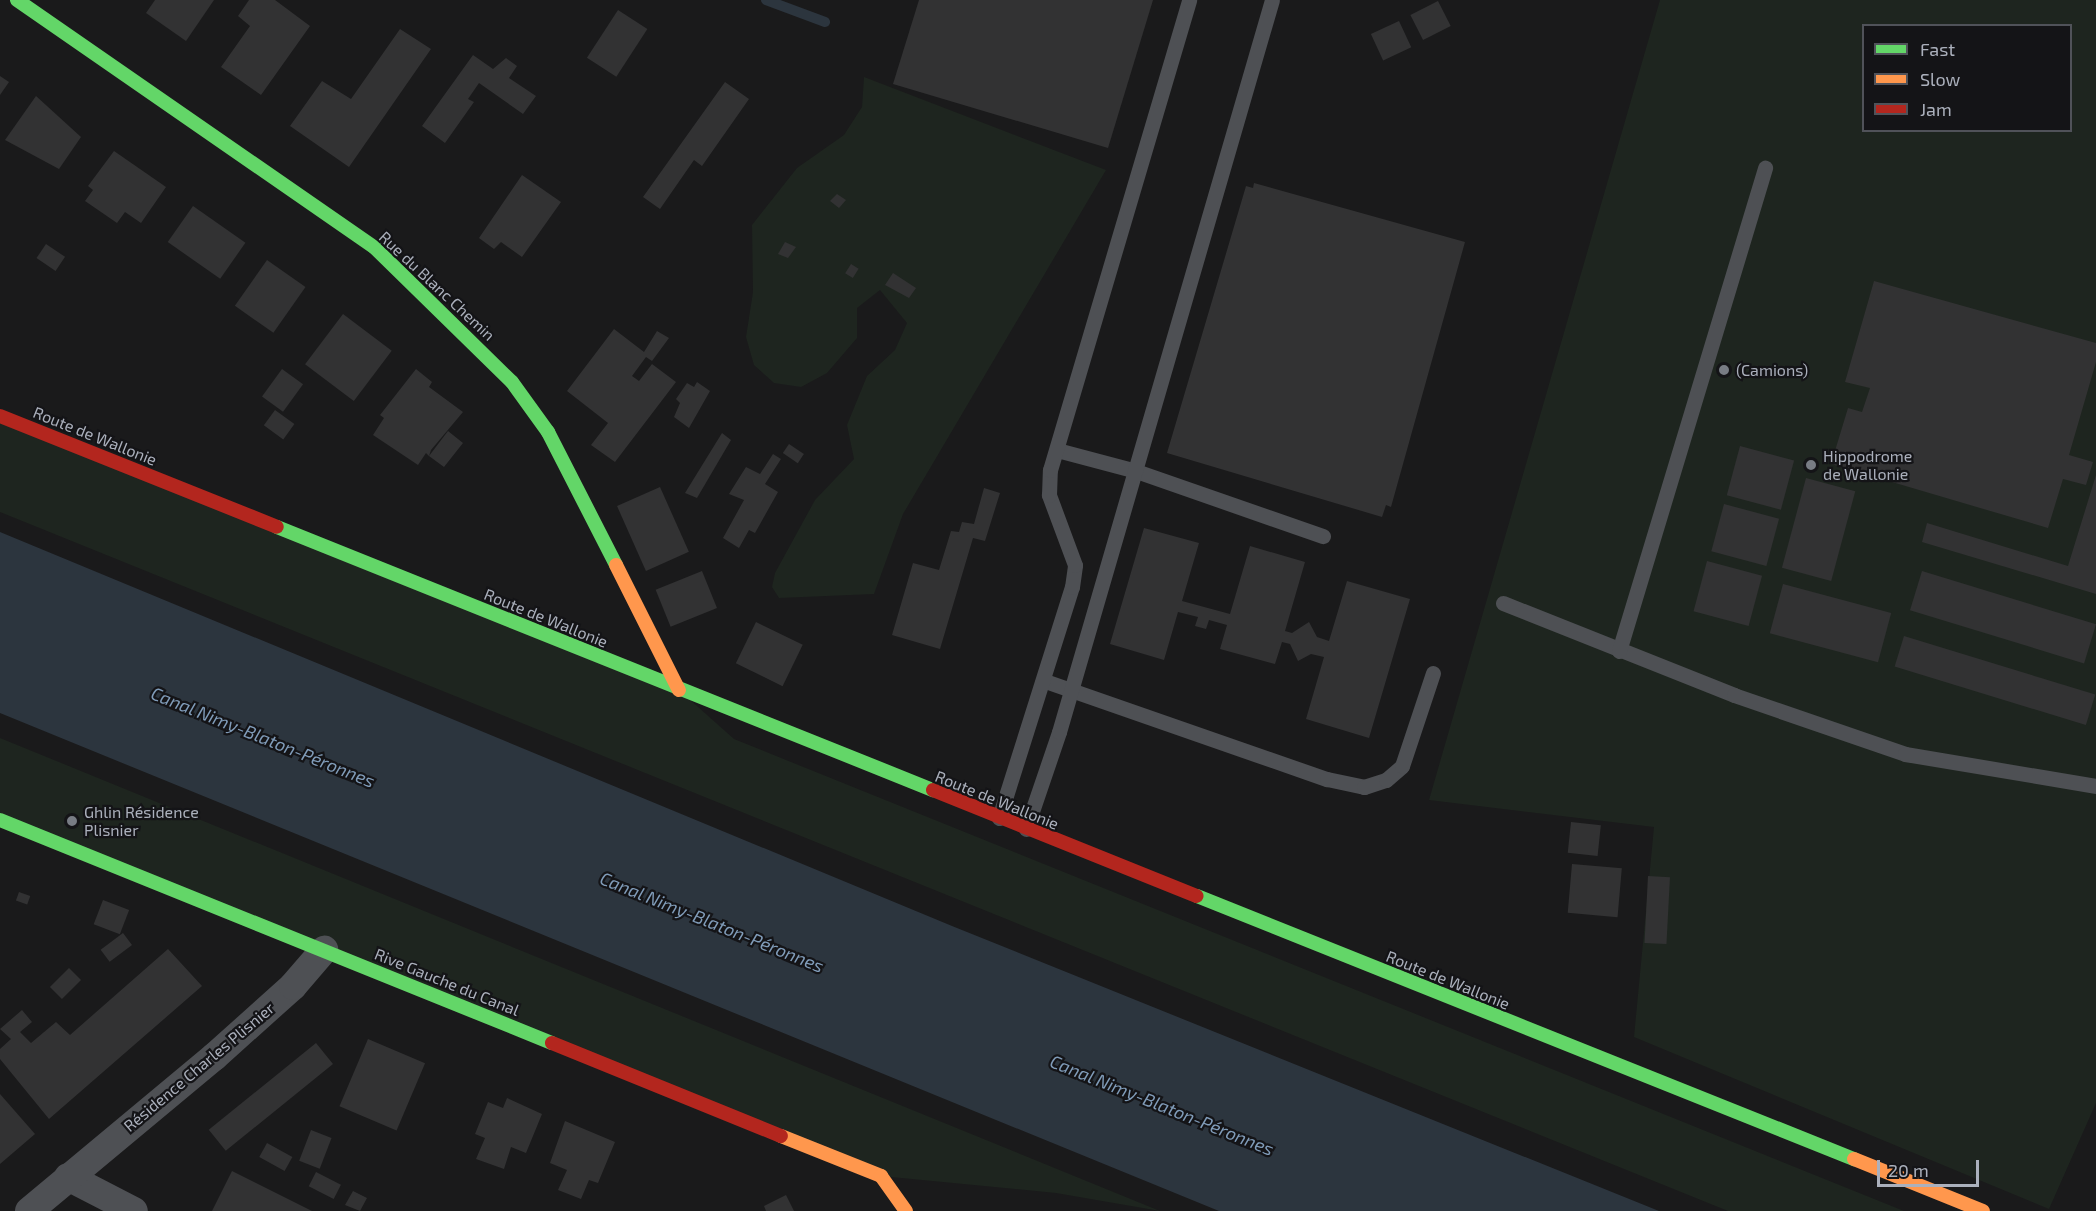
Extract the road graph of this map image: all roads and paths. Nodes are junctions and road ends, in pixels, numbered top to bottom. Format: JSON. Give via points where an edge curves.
{"nodes":[{"id":1,"x":17,"y":0,"type":"edge"},
{"id":2,"x":1189,"y":0,"type":"edge"},
{"id":3,"x":1272,"y":0,"type":"edge"},
{"id":4,"x":1765,"y":168,"type":"dead end"},
{"id":5,"x":0,"y":416,"type":"edge"},
{"id":6,"x":1056,"y":450,"type":"junction"},
{"id":7,"x":1136,"y":471,"type":"junction"},
{"id":8,"x":1323,"y":536,"type":"dead end"},
{"id":9,"x":1503,"y":603,"type":"dead end"},
{"id":10,"x":1619,"y":651,"type":"junction"},
{"id":11,"x":1433,"y":672,"type":"dead end"},
{"id":12,"x":1045,"y":681,"type":"junction"},
{"id":13,"x":679,"y":690,"type":"junction"},
{"id":14,"x":1070,"y":690,"type":"junction"},
{"id":15,"x":2096,"y":786,"type":"edge"},
{"id":16,"x":999,"y":818,"type":"junction"},
{"id":17,"x":0,"y":820,"type":"edge"},
{"id":18,"x":1026,"y":829,"type":"junction"},
{"id":19,"x":324,"y":950,"type":"junction"},
{"id":20,"x":59,"y":1192,"type":"edge"},
{"id":21,"x":29,"y":1211,"type":"edge"},
{"id":22,"x":134,"y":1211,"type":"edge"},
{"id":23,"x":906,"y":1211,"type":"edge"},
{"id":24,"x":1983,"y":1211,"type":"edge"}],
"edges":[{"from":1,"to":13,"type":"main road","name":"Rue du Blanc Chemin","via":[[374,247],[512,382],[548,432]]},
{"from":2,"to":6,"type":"lane"},
{"from":3,"to":7,"type":"lane"},
{"from":4,"to":10,"type":"lane"},
{"from":5,"to":13,"type":"main road","name":"Route de Wallonie"},
{"from":6,"to":7,"type":"lane"},
{"from":6,"to":12,"type":"lane","via":[[1049,495],[1075,565]]},
{"from":7,"to":8,"type":"lane"},
{"from":7,"to":14,"type":"lane"},
{"from":9,"to":10,"type":"lane"},
{"from":10,"to":15,"type":"lane","via":[[1905,754]]},
{"from":11,"to":14,"type":"lane","via":[[1402,766],[1386,780],[1364,787],[1328,779]]},
{"from":12,"to":14,"type":"lane"},
{"from":12,"to":16,"type":"lane"},
{"from":13,"to":16,"type":"main road","name":"Route de Wallonie"},
{"from":14,"to":18,"type":"lane"},
{"from":16,"to":18,"type":"main road","name":"Route de Wallonie"},
{"from":17,"to":19,"type":"main road","name":"Rive Gauche du Canal"},
{"from":18,"to":24,"type":"main road","name":"Route de Wallonie"},
{"from":19,"to":20,"type":"street","name":"Résidence Charles Plisnier","via":[[293,986]]},
{"from":19,"to":23,"type":"main road","name":"Rive Gauche du Canal","via":[[881,1176]]},
{"from":20,"to":21,"type":"street","name":"Résidence Charles Plisnier"},
{"from":20,"to":22,"type":"street"}]}
